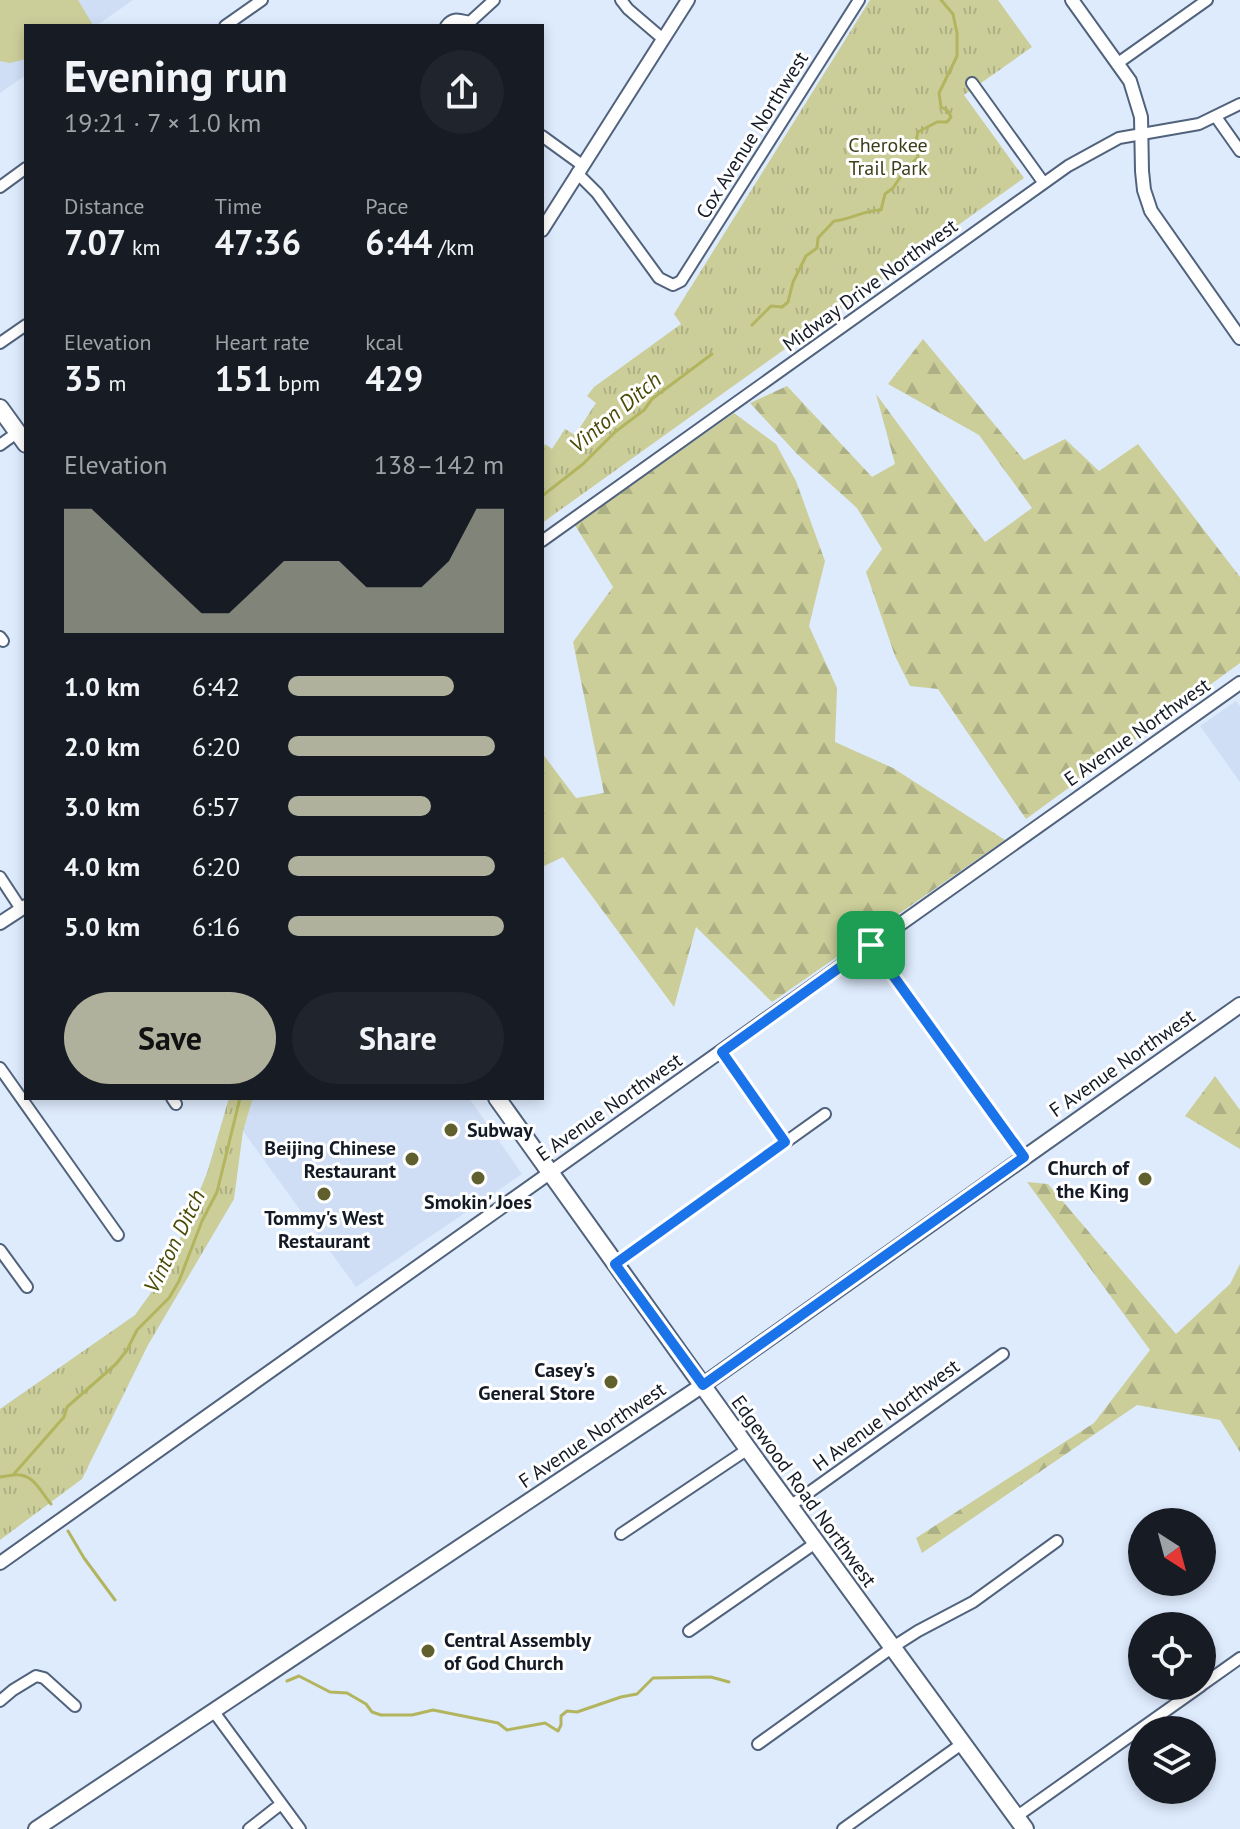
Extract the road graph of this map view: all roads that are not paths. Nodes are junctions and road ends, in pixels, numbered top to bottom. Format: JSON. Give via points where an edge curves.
{"nodes":[{"id":1,"x":262,"y":0,"type":"edge"},
{"id":2,"x":494,"y":0,"type":"edge"},
{"id":3,"x":621,"y":0,"type":"edge"},
{"id":4,"x":688,"y":0,"type":"edge"},
{"id":5,"x":859,"y":0,"type":"edge"},
{"id":6,"x":1072,"y":0,"type":"edge"},
{"id":7,"x":1205,"y":1,"type":"edge"},
{"id":8,"x":228,"y":24,"type":"edge"},
{"id":9,"x":448,"y":24,"type":"edge"},
{"id":10,"x":470,"y":24,"type":"edge"},
{"id":11,"x":663,"y":39,"type":"junction"},
{"id":12,"x":1118,"y":63,"type":"junction"},
{"id":13,"x":972,"y":83,"type":"dead end"},
{"id":14,"x":1240,"y":104,"type":"edge"},
{"id":15,"x":1216,"y":117,"type":"junction"},
{"id":16,"x":1140,"y":134,"type":"junction"},
{"id":17,"x":544,"y":138,"type":"edge"},
{"id":18,"x":1240,"y":151,"type":"edge"},
{"id":19,"x":24,"y":169,"type":"edge"},
{"id":20,"x":580,"y":169,"type":"junction"},
{"id":21,"x":1043,"y":182,"type":"junction"},
{"id":22,"x":0,"y":187,"type":"edge"},
{"id":23,"x":544,"y":227,"type":"edge"},
{"id":24,"x":24,"y":326,"type":"edge"},
{"id":25,"x":1240,"y":338,"type":"edge"},
{"id":26,"x":0,"y":343,"type":"edge"},
{"id":27,"x":0,"y":408,"type":"edge"},
{"id":28,"x":22,"y":438,"type":"edge"},
{"id":29,"x":0,"y":445,"type":"edge"},
{"id":30,"x":544,"y":540,"type":"edge"},
{"id":31,"x":1240,"y":683,"type":"edge"},
{"id":32,"x":0,"y":877,"type":"edge"},
{"id":33,"x":24,"y":907,"type":"edge"},
{"id":34,"x":0,"y":923,"type":"edge"},
{"id":35,"x":871,"y":945,"type":"junction"},
{"id":36,"x":1240,"y":1005,"type":"edge"},
{"id":37,"x":722,"y":1052,"type":"junction"},
{"id":38,"x":0,"y":1068,"type":"edge"},
{"id":39,"x":498,"y":1100,"type":"edge"},
{"id":40,"x":825,"y":1114,"type":"dead end"},
{"id":41,"x":785,"y":1142,"type":"junction"},
{"id":42,"x":1024,"y":1157,"type":"junction"},
{"id":43,"x":551,"y":1173,"type":"junction"},
{"id":44,"x":118,"y":1235,"type":"dead end"},
{"id":45,"x":0,"y":1250,"type":"edge"},
{"id":46,"x":615,"y":1264,"type":"junction"},
{"id":47,"x":27,"y":1287,"type":"dead end"},
{"id":48,"x":1003,"y":1354,"type":"dead end"},
{"id":49,"x":703,"y":1385,"type":"junction"},
{"id":50,"x":748,"y":1449,"type":"junction"},
{"id":51,"x":790,"y":1506,"type":"junction"},
{"id":52,"x":621,"y":1534,"type":"dead end"},
{"id":53,"x":1057,"y":1541,"type":"dead end"},
{"id":54,"x":817,"y":1542,"type":"junction"},
{"id":55,"x":0,"y":1563,"type":"edge"},
{"id":56,"x":689,"y":1631,"type":"dead end"},
{"id":57,"x":893,"y":1647,"type":"junction"},
{"id":58,"x":1240,"y":1658,"type":"edge"},
{"id":59,"x":1216,"y":1675,"type":"edge"},
{"id":60,"x":1183,"y":1700,"type":"edge"},
{"id":61,"x":0,"y":1701,"type":"edge"},
{"id":62,"x":75,"y":1706,"type":"dead end"},
{"id":63,"x":214,"y":1712,"type":"junction"},
{"id":64,"x":963,"y":1743,"type":"junction"},
{"id":65,"x":758,"y":1744,"type":"dead end"},
{"id":66,"x":281,"y":1804,"type":"junction"},
{"id":67,"x":1020,"y":1823,"type":"edge"},
{"id":68,"x":858,"y":1825,"type":"edge"},
{"id":69,"x":36,"y":1829,"type":"edge"},
{"id":70,"x":249,"y":1829,"type":"edge"},
{"id":71,"x":300,"y":1829,"type":"edge"},
{"id":72,"x":843,"y":1829,"type":"edge"}],
"edges":[{"from":1,"to":8,"type":"street"},
{"from":2,"to":10,"type":"street"},
{"from":3,"to":11,"type":"street"},
{"from":4,"to":11,"type":"street"},
{"from":5,"to":20,"type":"street","name":"Cox Avenue Northwest","via":[[681,281],[673,285],[659,278]]},
{"from":6,"to":12,"type":"street"},
{"from":7,"to":12,"type":"street"},
{"from":9,"to":10,"type":"street","via":[[454,19]]},
{"from":11,"to":20,"type":"street"},
{"from":12,"to":16,"type":"street","via":[[1137,100]]},
{"from":13,"to":21,"type":"street"},
{"from":14,"to":15,"type":"street","name":"Midway Drive Northwest"},
{"from":15,"to":16,"type":"street","name":"Midway Drive Northwest","via":[[1183,129]]},
{"from":15,"to":18,"type":"street"},
{"from":16,"to":21,"type":"street","name":"Midway Drive Northwest","via":[[1097,148]]},
{"from":16,"to":25,"type":"street","via":[[1151,211]]},
{"from":17,"to":20,"type":"street"},
{"from":19,"to":22,"type":"street"},
{"from":20,"to":23,"type":"street"},
{"from":21,"to":30,"type":"street","name":"Midway Drive Northwest"},
{"from":24,"to":26,"type":"street"},
{"from":27,"to":28,"type":"main road"},
{"from":28,"to":29,"type":"street"},
{"from":31,"to":35,"type":"street","name":"E Avenue Northwest"},
{"from":32,"to":33,"type":"street"},
{"from":33,"to":34,"type":"street"},
{"from":35,"to":37,"type":"street","name":"E Avenue Northwest"},
{"from":35,"to":42,"type":"street"},
{"from":36,"to":42,"type":"main road","name":"F Avenue Northwest"},
{"from":37,"to":41,"type":"street"},
{"from":37,"to":43,"type":"street","name":"E Avenue Northwest"},
{"from":38,"to":44,"type":"street"},
{"from":39,"to":43,"type":"main road","name":"Edgewood Road Northwest"},
{"from":40,"to":41,"type":"street"},
{"from":41,"to":46,"type":"street"},
{"from":42,"to":49,"type":"main road","name":"F Avenue Northwest"},
{"from":43,"to":46,"type":"main road","name":"Edgewood Road Northwest"},
{"from":43,"to":55,"type":"street","name":"E Avenue Northwest"},
{"from":45,"to":47,"type":"street"},
{"from":46,"to":49,"type":"main road","name":"Edgewood Road Northwest"},
{"from":48,"to":51,"type":"street","name":"H Avenue Northwest"},
{"from":49,"to":50,"type":"main road","name":"Edgewood Road Northwest"},
{"from":49,"to":63,"type":"main road","name":"F Avenue Northwest"},
{"from":50,"to":51,"type":"main road","name":"Edgewood Road Northwest"},
{"from":50,"to":52,"type":"street"},
{"from":51,"to":54,"type":"main road","name":"Edgewood Road Northwest"},
{"from":53,"to":57,"type":"street","via":[[973,1602]]},
{"from":54,"to":56,"type":"street"},
{"from":54,"to":57,"type":"main road","name":"Edgewood Road Northwest"},
{"from":57,"to":64,"type":"main road","name":"Edgewood Road Northwest"},
{"from":57,"to":65,"type":"street"},
{"from":58,"to":59,"type":"street"},
{"from":60,"to":67,"type":"street"},
{"from":61,"to":62,"type":"street","via":[[36,1676]]},
{"from":63,"to":66,"type":"street"},
{"from":63,"to":69,"type":"main road","name":"F Avenue Northwest"},
{"from":64,"to":67,"type":"main road","name":"Edgewood Road Northwest"},
{"from":64,"to":68,"type":"street"},
{"from":66,"to":70,"type":"street"},
{"from":66,"to":71,"type":"street"},
{"from":68,"to":72,"type":"street"}]}
